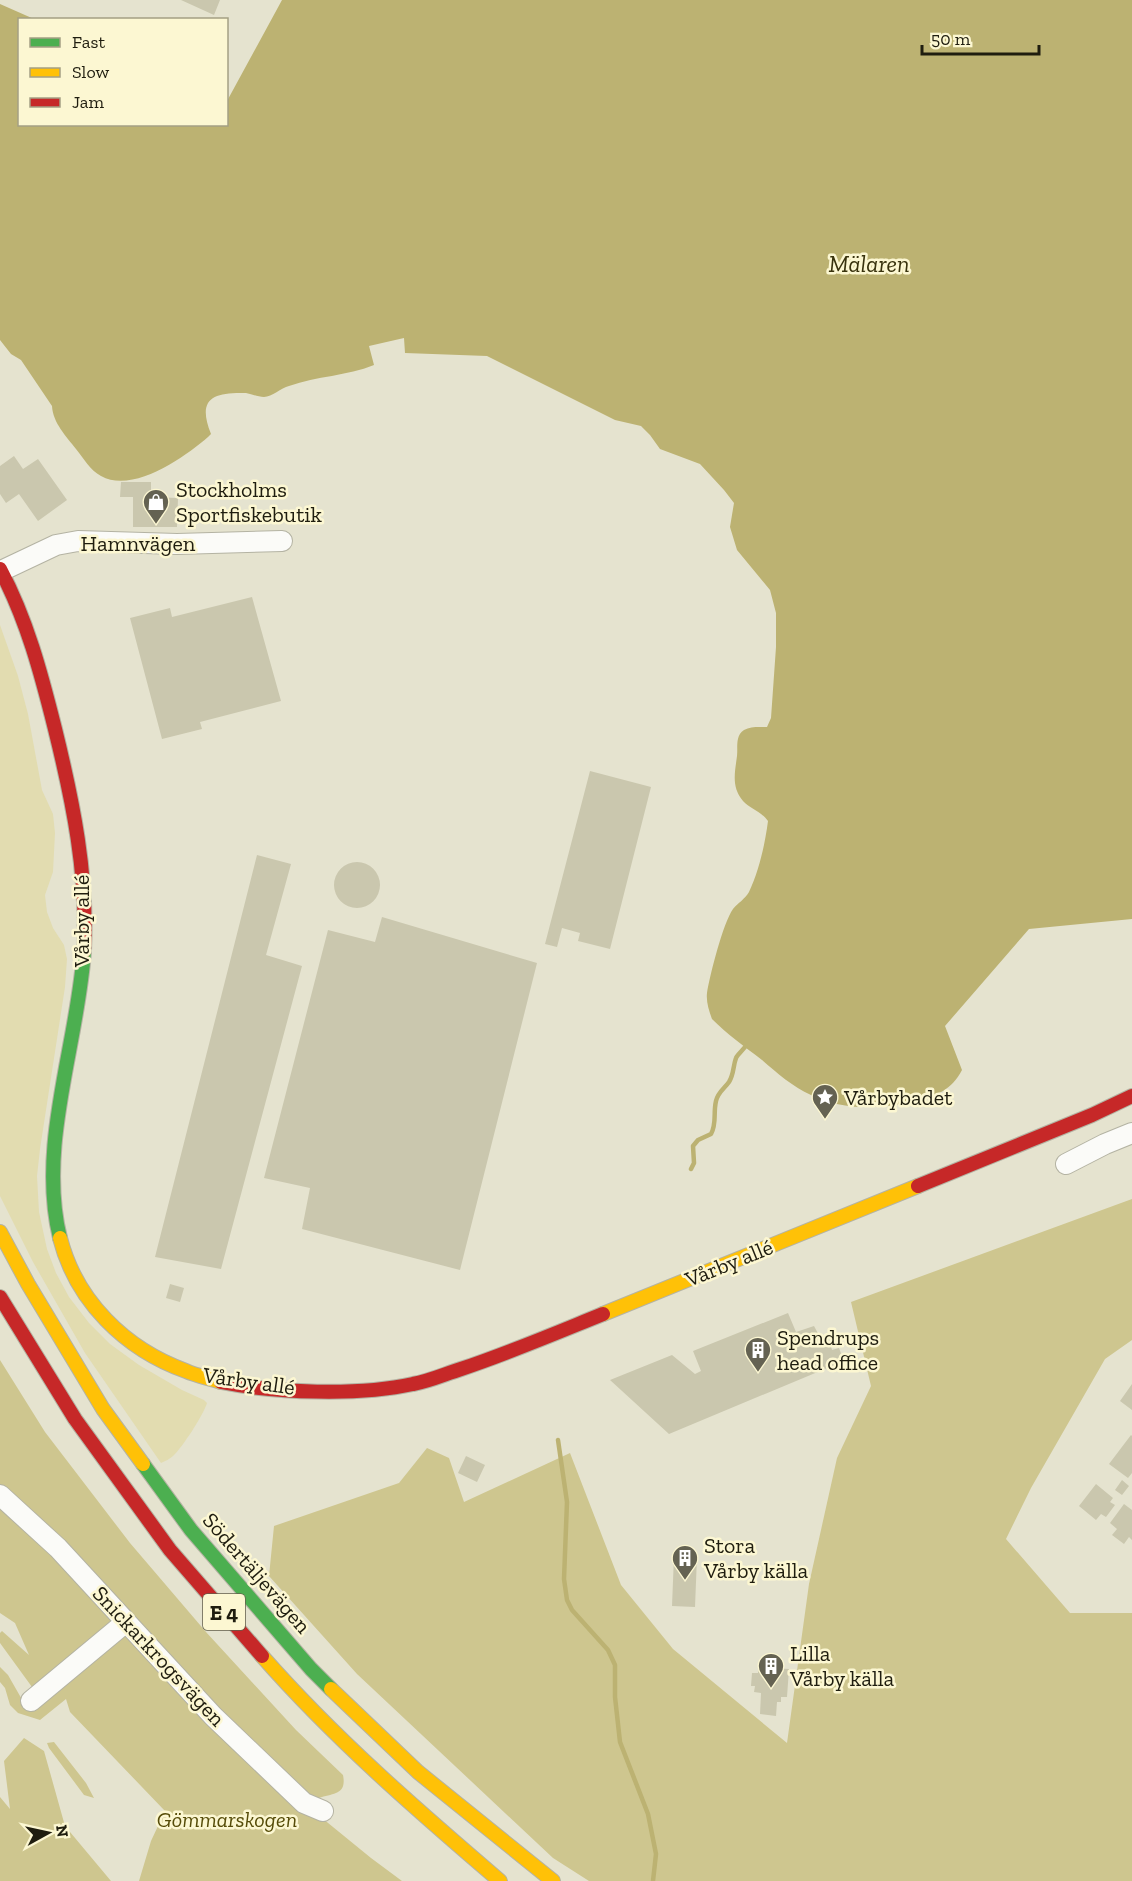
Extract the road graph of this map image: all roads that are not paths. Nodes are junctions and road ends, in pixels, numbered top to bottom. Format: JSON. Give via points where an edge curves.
{"nodes":[{"id":1,"x":282,"y":541,"type":"dead end"},
{"id":2,"x":1,"y":570,"type":"edge"},
{"id":3,"x":1132,"y":1096,"type":"edge"},
{"id":4,"x":1132,"y":1133,"type":"edge"},
{"id":5,"x":1066,"y":1164,"type":"dead end"},
{"id":6,"x":0,"y":1232,"type":"edge"},
{"id":7,"x":0,"y":1297,"type":"edge"},
{"id":8,"x":0,"y":1495,"type":"edge"},
{"id":9,"x":126,"y":1622,"type":"junction"},
{"id":10,"x":31,"y":1701,"type":"dead end"},
{"id":11,"x":323,"y":1812,"type":"dead end"},
{"id":12,"x":500,"y":1881,"type":"edge"},
{"id":13,"x":552,"y":1881,"type":"edge"}],
"edges":[{"from":1,"to":2,"type":"street","name":"Hamnvägen","via":[[78,541],[56,545]]},
{"from":2,"to":3,"type":"main road","name":"Vårby allé","via":[[26,624],[47,695],[78,833],[83,883],[82,976],[54,1161],[57,1229],[68,1267],[96,1310],[129,1341],[158,1359],[225,1383],[273,1389],[360,1391],[417,1384],[557,1332]]},
{"from":4,"to":5,"type":"street"},
{"from":6,"to":13,"type":"main road","name":"Södertäljevägen","number":"E 4","via":[[103,1409],[191,1530],[311,1669],[418,1772]]},
{"from":7,"to":12,"type":"main road","number":"E 4","via":[[75,1419],[170,1550],[291,1689],[408,1803]]},
{"from":8,"to":9,"type":"street","name":"Snickarkrogsvägen","via":[[58,1548]]},
{"from":9,"to":10,"type":"street"},
{"from":9,"to":11,"type":"street","name":"Snickarkrogsvägen","via":[[221,1724],[304,1803]]}]}
